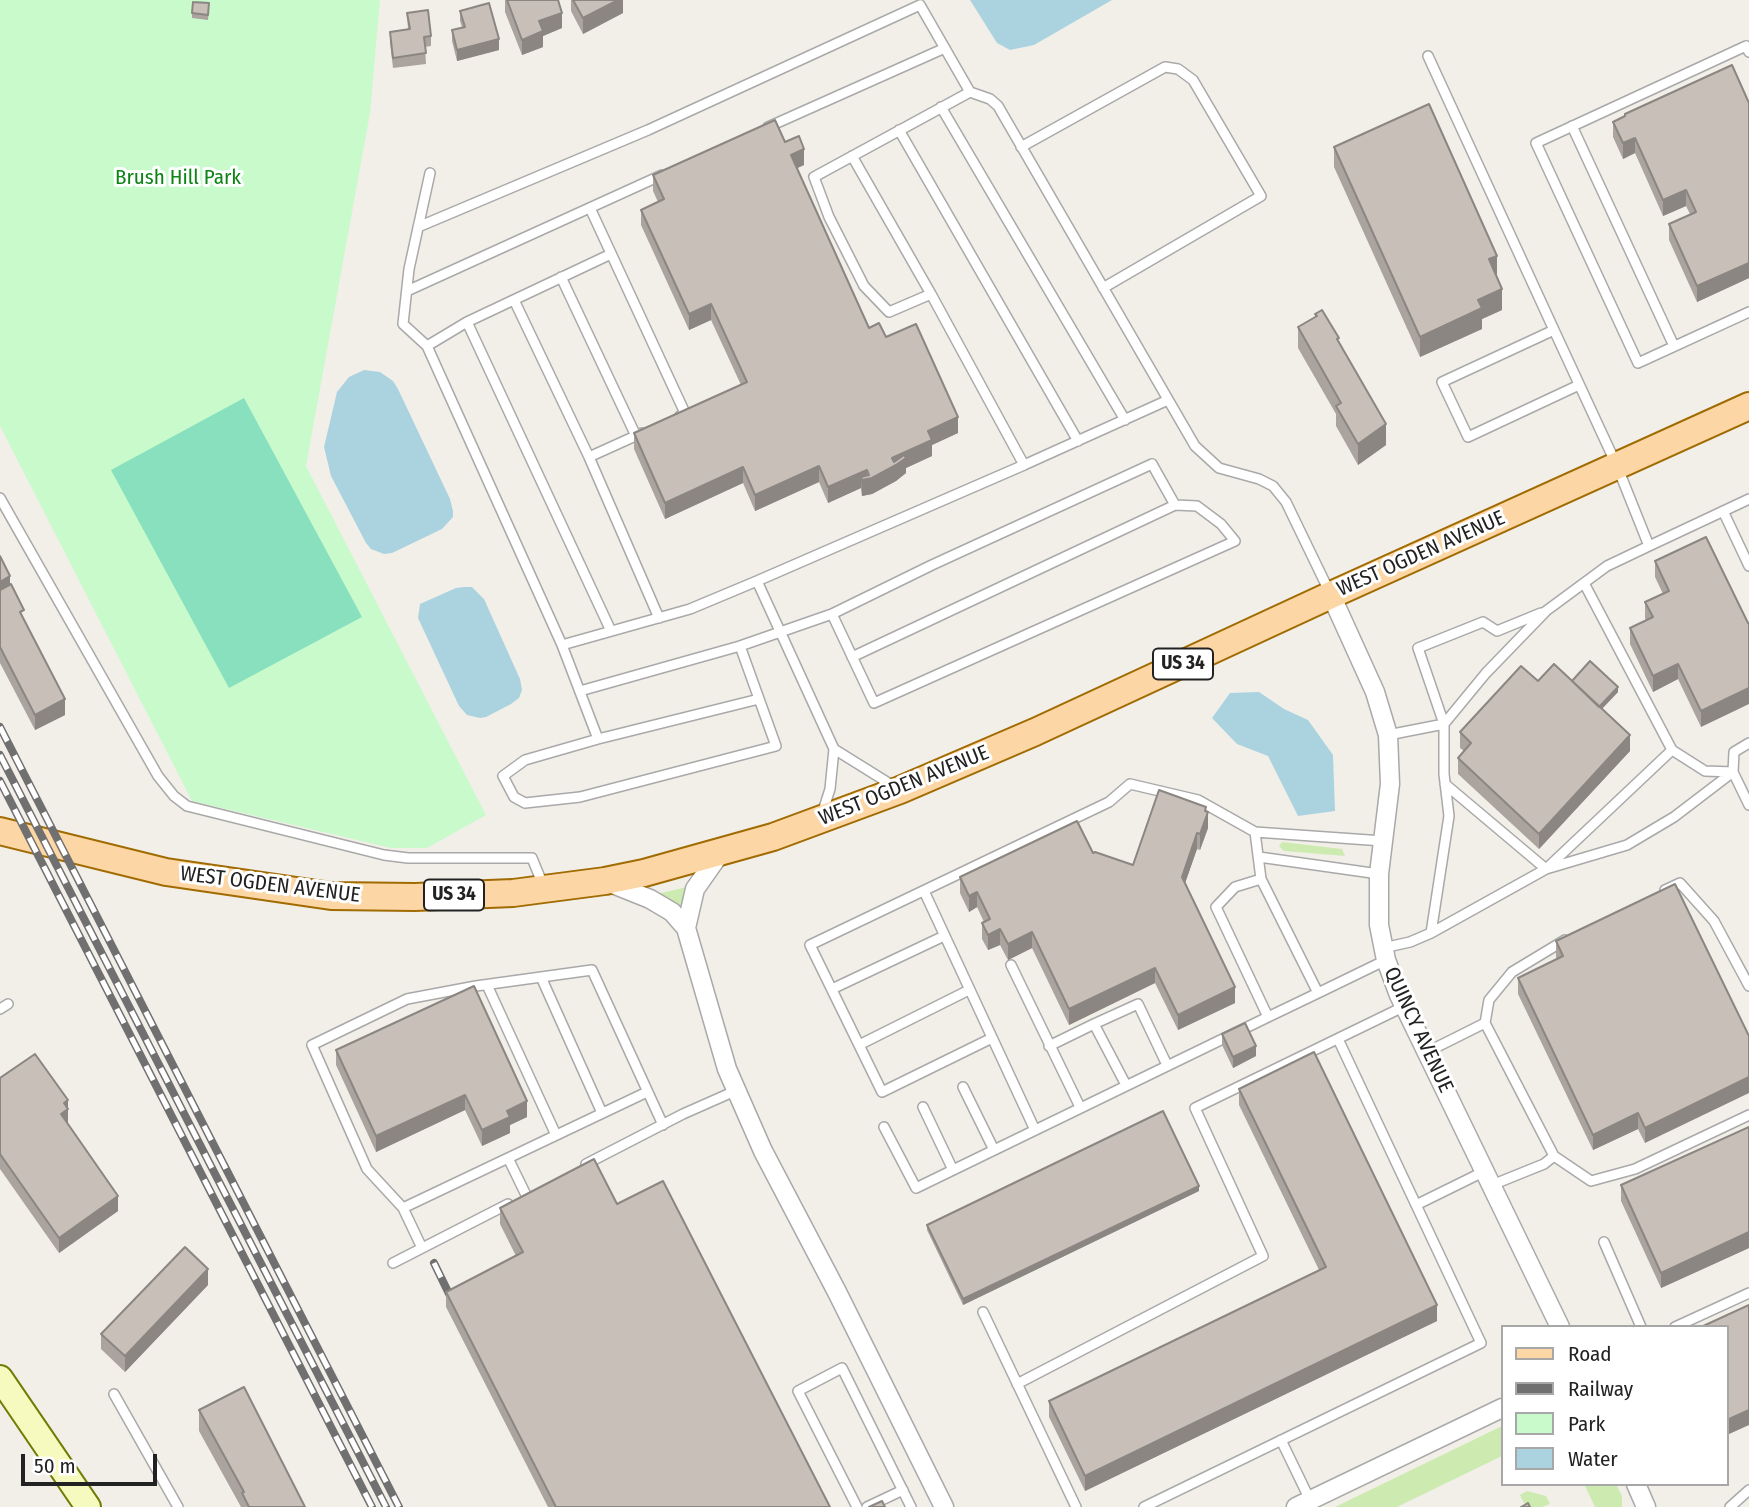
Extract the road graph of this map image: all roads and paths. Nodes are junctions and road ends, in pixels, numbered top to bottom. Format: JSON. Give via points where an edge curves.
{"nodes":[{"id":1,"x":945,"y":48,"type":"junction"},
{"id":2,"x":1749,"y":52,"type":"edge"},
{"id":3,"x":1428,"y":57,"type":"dead end"},
{"id":4,"x":970,"y":92,"type":"junction"},
{"id":5,"x":941,"y":107,"type":"junction"},
{"id":6,"x":1572,"y":126,"type":"junction"},
{"id":7,"x":899,"y":130,"type":"junction"},
{"id":8,"x":760,"y":131,"type":"edge"},
{"id":9,"x":1021,"y":147,"type":"junction"},
{"id":10,"x":852,"y":156,"type":"junction"},
{"id":11,"x":674,"y":169,"type":"edge"},
{"id":12,"x":430,"y":173,"type":"dead end"},
{"id":13,"x":590,"y":208,"type":"junction"},
{"id":14,"x":418,"y":227,"type":"junction"},
{"id":15,"x":611,"y":254,"type":"junction"},
{"id":16,"x":561,"y":278,"type":"junction"},
{"id":17,"x":1103,"y":288,"type":"junction"},
{"id":18,"x":407,"y":291,"type":"junction"},
{"id":19,"x":931,"y":294,"type":"junction"},
{"id":20,"x":514,"y":300,"type":"junction"},
{"id":21,"x":1749,"y":312,"type":"edge"},
{"id":22,"x":467,"y":322,"type":"junction"},
{"id":23,"x":1554,"y":330,"type":"junction"},
{"id":24,"x":427,"y":346,"type":"junction"},
{"id":25,"x":1674,"y":346,"type":"junction"},
{"id":26,"x":1579,"y":385,"type":"junction"},
{"id":27,"x":1168,"y":400,"type":"junction"},
{"id":28,"x":1749,"y":406,"type":"edge"},
{"id":29,"x":673,"y":419,"type":"edge"},
{"id":30,"x":1125,"y":420,"type":"junction"},
{"id":31,"x":648,"y":430,"type":"edge"},
{"id":32,"x":636,"y":436,"type":"junction"},
{"id":33,"x":1078,"y":441,"type":"junction"},
{"id":34,"x":589,"y":457,"type":"junction"},
{"id":35,"x":1024,"y":465,"type":"junction"},
{"id":36,"x":1617,"y":466,"type":"junction"},
{"id":37,"x":0,"y":498,"type":"edge"},
{"id":38,"x":1749,"y":499,"type":"edge"},
{"id":39,"x":1175,"y":505,"type":"junction"},
{"id":40,"x":1723,"y":512,"type":"junction"},
{"id":41,"x":1649,"y":546,"type":"junction"},
{"id":42,"x":1749,"y":566,"type":"edge"},
{"id":43,"x":757,"y":581,"type":"junction"},
{"id":44,"x":1584,"y":583,"type":"junction"},
{"id":45,"x":1331,"y":594,"type":"junction"},
{"id":46,"x":1546,"y":611,"type":"junction"},
{"id":47,"x":832,"y":614,"type":"junction"},
{"id":48,"x":659,"y":618,"type":"junction"},
{"id":49,"x":611,"y":631,"type":"junction"},
{"id":50,"x":781,"y":632,"type":"junction"},
{"id":51,"x":562,"y":645,"type":"junction"},
{"id":52,"x":740,"y":646,"type":"junction"},
{"id":53,"x":852,"y":657,"type":"junction"},
{"id":54,"x":580,"y":691,"type":"junction"},
{"id":55,"x":759,"y":699,"type":"junction"},
{"id":56,"x":1444,"y":723,"type":"junction"},
{"id":57,"x":1388,"y":735,"type":"junction"},
{"id":58,"x":598,"y":739,"type":"junction"},
{"id":59,"x":1749,"y":743,"type":"edge"},
{"id":60,"x":834,"y":749,"type":"junction"},
{"id":61,"x":1672,"y":750,"type":"junction"},
{"id":62,"x":1733,"y":772,"type":"junction"},
{"id":63,"x":1445,"y":784,"type":"junction"},
{"id":64,"x":900,"y":790,"type":"junction"},
{"id":65,"x":1749,"y":805,"type":"edge"},
{"id":66,"x":820,"y":820,"type":"junction"},
{"id":67,"x":0,"y":831,"type":"edge"},
{"id":68,"x":1255,"y":832,"type":"junction"},
{"id":69,"x":1383,"y":841,"type":"junction"},
{"id":70,"x":721,"y":852,"type":"junction"},
{"id":71,"x":1259,"y":857,"type":"junction"},
{"id":72,"x":1546,"y":869,"type":"junction"},
{"id":73,"x":1379,"y":874,"type":"junction"},
{"id":74,"x":1261,"y":879,"type":"junction"},
{"id":75,"x":605,"y":881,"type":"junction"},
{"id":76,"x":545,"y":890,"type":"junction"},
{"id":77,"x":923,"y":891,"type":"junction"},
{"id":78,"x":1655,"y":895,"type":"edge"},
{"id":79,"x":686,"y":928,"type":"junction"},
{"id":80,"x":1431,"y":933,"type":"junction"},
{"id":81,"x":944,"y":936,"type":"junction"},
{"id":82,"x":1570,"y":937,"type":"edge"},
{"id":83,"x":1385,"y":954,"type":"junction"},
{"id":84,"x":1011,"y":965,"type":"dead end"},
{"id":85,"x":541,"y":977,"type":"junction"},
{"id":86,"x":487,"y":985,"type":"junction"},
{"id":87,"x":1749,"y":986,"type":"edge"},
{"id":88,"x":832,"y":989,"type":"junction"},
{"id":89,"x":969,"y":990,"type":"junction"},
{"id":90,"x":1318,"y":993,"type":"junction"},
{"id":91,"x":1405,"y":1006,"type":"junction"},
{"id":92,"x":1268,"y":1017,"type":"junction"},
{"id":93,"x":1485,"y":1023,"type":"junction"},
{"id":94,"x":1094,"y":1024,"type":"junction"},
{"id":95,"x":992,"y":1038,"type":"junction"},
{"id":96,"x":1338,"y":1038,"type":"junction"},
{"id":97,"x":859,"y":1045,"type":"junction"},
{"id":98,"x":1049,"y":1046,"type":"junction"},
{"id":99,"x":1427,"y":1052,"type":"junction"},
{"id":100,"x":1167,"y":1065,"type":"junction"},
{"id":101,"x":1126,"y":1085,"type":"junction"},
{"id":102,"x":963,"y":1087,"type":"dead end"},
{"id":103,"x":735,"y":1091,"type":"junction"},
{"id":104,"x":647,"y":1092,"type":"junction"},
{"id":105,"x":923,"y":1107,"type":"dead end"},
{"id":106,"x":1080,"y":1107,"type":"junction"},
{"id":107,"x":602,"y":1113,"type":"junction"},
{"id":108,"x":1749,"y":1115,"type":"edge"},
{"id":109,"x":663,"y":1125,"type":"junction"},
{"id":110,"x":884,"y":1127,"type":"dead end"},
{"id":111,"x":1035,"y":1130,"type":"junction"},
{"id":112,"x":556,"y":1135,"type":"junction"},
{"id":113,"x":994,"y":1150,"type":"junction"},
{"id":114,"x":1554,"y":1156,"type":"junction"},
{"id":115,"x":508,"y":1158,"type":"junction"},
{"id":116,"x":953,"y":1170,"type":"junction"},
{"id":117,"x":572,"y":1171,"type":"edge"},
{"id":118,"x":1488,"y":1178,"type":"junction"},
{"id":119,"x":537,"y":1189,"type":"edge"},
{"id":120,"x":526,"y":1195,"type":"junction"},
{"id":121,"x":1416,"y":1205,"type":"junction"},
{"id":122,"x":403,"y":1208,"type":"junction"},
{"id":123,"x":1604,"y":1242,"type":"dead end"},
{"id":124,"x":422,"y":1248,"type":"junction"},
{"id":125,"x":393,"y":1263,"type":"dead end"},
{"id":126,"x":1749,"y":1293,"type":"edge"},
{"id":127,"x":983,"y":1312,"type":"dead end"},
{"id":128,"x":1559,"y":1325,"type":"edge"},
{"id":129,"x":1640,"y":1325,"type":"edge"},
{"id":130,"x":1679,"y":1325,"type":"edge"},
{"id":131,"x":0,"y":1378,"type":"edge"},
{"id":132,"x":1017,"y":1384,"type":"junction"},
{"id":133,"x":114,"y":1394,"type":"dead end"},
{"id":134,"x":1500,"y":1409,"type":"edge"},
{"id":135,"x":1281,"y":1440,"type":"junction"},
{"id":136,"x":1637,"y":1486,"type":"edge"},
{"id":137,"x":903,"y":1490,"type":"junction"},
{"id":138,"x":1749,"y":1490,"type":"edge"},
{"id":139,"x":1303,"y":1503,"type":"edge"},
{"id":140,"x":88,"y":1507,"type":"edge"},
{"id":141,"x":178,"y":1507,"type":"edge"},
{"id":142,"x":857,"y":1507,"type":"edge"},
{"id":143,"x":867,"y":1507,"type":"edge"},
{"id":144,"x":911,"y":1507,"type":"edge"},
{"id":145,"x":944,"y":1507,"type":"edge"},
{"id":146,"x":1076,"y":1507,"type":"edge"},
{"id":147,"x":1144,"y":1507,"type":"edge"},
{"id":148,"x":1646,"y":1507,"type":"edge"},
{"id":149,"x":1730,"y":1507,"type":"edge"}],
"edges":[{"from":1,"to":4,"type":"lane"},
{"from":1,"to":8,"type":"lane"},
{"from":1,"to":14,"type":"lane","via":[[920,5],[648,130]]},
{"from":2,"to":6,"type":"lane","via":[[1746,46]]},
{"from":3,"to":23,"type":"lane"},
{"from":4,"to":5,"type":"lane"},
{"from":4,"to":9,"type":"lane","via":[[998,106]]},
{"from":5,"to":7,"type":"lane"},
{"from":5,"to":30,"type":"lane"},
{"from":6,"to":25,"type":"lane"},
{"from":6,"to":25,"type":"lane","via":[[1536,143],[1638,363]]},
{"from":7,"to":10,"type":"lane"},
{"from":7,"to":33,"type":"lane"},
{"from":9,"to":17,"type":"lane"},
{"from":9,"to":17,"type":"lane","via":[[1165,66],[1194,80],[1261,196]]},
{"from":10,"to":19,"type":"lane"},
{"from":10,"to":19,"type":"lane","via":[[814,177],[864,286],[889,312]]},
{"from":11,"to":13,"type":"lane"},
{"from":12,"to":14,"type":"lane"},
{"from":13,"to":15,"type":"lane"},
{"from":13,"to":18,"type":"lane"},
{"from":14,"to":18,"type":"lane"},
{"from":15,"to":16,"type":"lane"},
{"from":15,"to":29,"type":"lane","via":[[685,413]]},
{"from":16,"to":20,"type":"lane"},
{"from":16,"to":32,"type":"lane"},
{"from":17,"to":27,"type":"lane"},
{"from":18,"to":24,"type":"lane","via":[[404,324]]},
{"from":19,"to":35,"type":"lane"},
{"from":20,"to":22,"type":"lane"},
{"from":20,"to":34,"type":"lane"},
{"from":21,"to":25,"type":"lane"},
{"from":22,"to":24,"type":"lane"},
{"from":22,"to":49,"type":"lane"},
{"from":23,"to":26,"type":"lane"},
{"from":23,"to":26,"type":"lane","via":[[1442,382],[1468,436]]},
{"from":24,"to":51,"type":"lane"},
{"from":26,"to":36,"type":"lane"},
{"from":27,"to":30,"type":"lane"},
{"from":27,"to":45,"type":"lane","via":[[1210,462],[1273,486],[1286,502]]},
{"from":28,"to":36,"type":"main road","name":"WEST OGDEN AVENUE","number":"US 34"},
{"from":30,"to":33,"type":"lane"},
{"from":31,"to":32,"type":"lane"},
{"from":32,"to":34,"type":"lane"},
{"from":33,"to":35,"type":"lane"},
{"from":34,"to":48,"type":"lane"},
{"from":35,"to":43,"type":"lane"},
{"from":36,"to":41,"type":"lane"},
{"from":36,"to":45,"type":"main road","name":"WEST OGDEN AVENUE","number":"US 34"},
{"from":37,"to":76,"type":"lane","via":[[158,776],[187,806],[384,855],[533,858]]},
{"from":38,"to":40,"type":"lane"},
{"from":39,"to":47,"type":"lane","via":[[1152,464]]},
{"from":39,"to":53,"type":"lane"},
{"from":39,"to":53,"type":"lane","via":[[1198,506],[1236,541],[874,703]]},
{"from":40,"to":41,"type":"lane"},
{"from":40,"to":42,"type":"lane"},
{"from":41,"to":44,"type":"lane"},
{"from":43,"to":48,"type":"lane"},
{"from":43,"to":50,"type":"lane"},
{"from":44,"to":46,"type":"lane"},
{"from":44,"to":61,"type":"lane"},
{"from":45,"to":57,"type":"street","name":"QUINCY AVENUE","via":[[1375,692]]},
{"from":45,"to":64,"type":"main road","name":"WEST OGDEN AVENUE","number":"US 34","via":[[1047,727]]},
{"from":46,"to":56,"type":"lane"},
{"from":46,"to":56,"type":"lane","via":[[1497,631],[1483,622],[1418,648]]},
{"from":47,"to":50,"type":"lane"},
{"from":47,"to":53,"type":"lane"},
{"from":48,"to":49,"type":"lane"},
{"from":49,"to":51,"type":"lane"},
{"from":50,"to":52,"type":"lane"},
{"from":50,"to":60,"type":"lane"},
{"from":51,"to":54,"type":"lane"},
{"from":52,"to":54,"type":"lane"},
{"from":52,"to":55,"type":"lane"},
{"from":54,"to":58,"type":"lane"},
{"from":55,"to":58,"type":"lane"},
{"from":55,"to":58,"type":"lane","via":[[776,746],[580,797],[525,803],[514,797],[503,776],[525,760]]},
{"from":56,"to":57,"type":"lane"},
{"from":56,"to":63,"type":"lane"},
{"from":57,"to":69,"type":"street","name":"QUINCY AVENUE","via":[[1390,784]]},
{"from":59,"to":62,"type":"lane","via":[[1734,752]]},
{"from":60,"to":64,"type":"lane"},
{"from":60,"to":66,"type":"lane","via":[[830,789]]},
{"from":61,"to":62,"type":"lane","via":[[1705,771]]},
{"from":61,"to":72,"type":"lane"},
{"from":62,"to":65,"type":"lane"},
{"from":62,"to":72,"type":"lane","via":[[1674,817],[1627,845]]},
{"from":63,"to":72,"type":"lane"},
{"from":63,"to":80,"type":"lane","via":[[1449,817]]},
{"from":64,"to":66,"type":"main road","name":"WEST OGDEN AVENUE","number":"US 34"},
{"from":66,"to":70,"type":"main road","name":"WEST OGDEN AVENUE","number":"US 34"},
{"from":67,"to":76,"type":"main road","name":"WEST OGDEN AVENUE","number":"US 34","via":[[166,872],[301,893],[415,897]]},
{"from":68,"to":69,"type":"lane"},
{"from":68,"to":71,"type":"lane"},
{"from":68,"to":77,"type":"lane","via":[[1198,800],[1130,784],[1110,802]]},
{"from":69,"to":73,"type":"street","name":"QUINCY AVENUE"},
{"from":70,"to":75,"type":"main road","name":"WEST OGDEN AVENUE","number":"US 34"},
{"from":70,"to":79,"type":"street","via":[[695,888]]},
{"from":71,"to":73,"type":"lane"},
{"from":71,"to":74,"type":"lane"},
{"from":72,"to":80,"type":"lane"},
{"from":73,"to":83,"type":"street","name":"QUINCY AVENUE","via":[[1378,925]]},
{"from":74,"to":90,"type":"lane"},
{"from":74,"to":92,"type":"lane","via":[[1235,887],[1216,907]]},
{"from":75,"to":76,"type":"main road","name":"WEST OGDEN AVENUE","number":"US 34"},
{"from":75,"to":79,"type":"street","via":[[672,912]]},
{"from":77,"to":81,"type":"lane"},
{"from":77,"to":88,"type":"lane","via":[[810,945]]},
{"from":78,"to":87,"type":"lane","via":[[1680,883],[1714,921]]},
{"from":79,"to":103,"type":"street"},
{"from":80,"to":83,"type":"lane"},
{"from":81,"to":88,"type":"lane"},
{"from":81,"to":89,"type":"lane"},
{"from":82,"to":93,"type":"lane","via":[[1513,972],[1489,1000]]},
{"from":83,"to":90,"type":"lane"},
{"from":83,"to":91,"type":"street","name":"QUINCY AVENUE"},
{"from":84,"to":98,"type":"lane"},
{"from":85,"to":86,"type":"lane"},
{"from":85,"to":104,"type":"lane","via":[[592,970]]},
{"from":85,"to":107,"type":"lane"},
{"from":86,"to":112,"type":"lane"},
{"from":86,"to":122,"type":"lane","via":[[407,999],[312,1045],[367,1169]]},
{"from":88,"to":97,"type":"lane"},
{"from":89,"to":95,"type":"lane"},
{"from":89,"to":97,"type":"lane"},
{"from":90,"to":92,"type":"lane"},
{"from":91,"to":96,"type":"lane"},
{"from":91,"to":99,"type":"street","name":"QUINCY AVENUE"},
{"from":92,"to":100,"type":"lane"},
{"from":93,"to":99,"type":"lane"},
{"from":93,"to":114,"type":"lane"},
{"from":94,"to":98,"type":"lane"},
{"from":94,"to":100,"type":"lane","via":[[1138,1004]]},
{"from":94,"to":101,"type":"lane"},
{"from":95,"to":97,"type":"lane","via":[[881,1092]]},
{"from":95,"to":111,"type":"lane"},
{"from":96,"to":121,"type":"lane"},
{"from":96,"to":132,"type":"lane","via":[[1195,1108],[1263,1256]]},
{"from":98,"to":106,"type":"lane"},
{"from":99,"to":118,"type":"street","name":"QUINCY AVENUE"},
{"from":100,"to":101,"type":"lane"},
{"from":101,"to":106,"type":"lane"},
{"from":102,"to":113,"type":"lane"},
{"from":103,"to":109,"type":"lane"},
{"from":103,"to":145,"type":"street"},
{"from":104,"to":107,"type":"lane"},
{"from":104,"to":109,"type":"lane"},
{"from":105,"to":116,"type":"lane"},
{"from":106,"to":111,"type":"lane"},
{"from":107,"to":112,"type":"lane"},
{"from":108,"to":114,"type":"lane","via":[[1635,1169],[1591,1181]]},
{"from":109,"to":117,"type":"lane"},
{"from":110,"to":116,"type":"lane","via":[[916,1188]]},
{"from":111,"to":113,"type":"lane"},
{"from":112,"to":115,"type":"lane"},
{"from":113,"to":116,"type":"lane"},
{"from":114,"to":118,"type":"lane","via":[[1544,1164]]},
{"from":115,"to":120,"type":"lane"},
{"from":115,"to":122,"type":"lane"},
{"from":118,"to":121,"type":"lane"},
{"from":118,"to":128,"type":"street","name":"QUINCY AVENUE"},
{"from":119,"to":120,"type":"lane"},
{"from":120,"to":124,"type":"lane"},
{"from":121,"to":135,"type":"lane","via":[[1481,1343]]},
{"from":122,"to":124,"type":"lane"},
{"from":123,"to":129,"type":"lane"},
{"from":124,"to":125,"type":"lane"},
{"from":126,"to":130,"type":"lane"},
{"from":127,"to":132,"type":"lane"},
{"from":131,"to":140,"type":"main road"},
{"from":132,"to":146,"type":"lane"},
{"from":133,"to":141,"type":"lane"},
{"from":134,"to":139,"type":"street"},
{"from":135,"to":139,"type":"lane"},
{"from":135,"to":147,"type":"lane"},
{"from":136,"to":148,"type":"street"},
{"from":137,"to":142,"type":"lane","via":[[842,1368],[798,1391]]},
{"from":137,"to":143,"type":"lane"},
{"from":137,"to":144,"type":"lane"},
{"from":138,"to":149,"type":"lane"}]}
